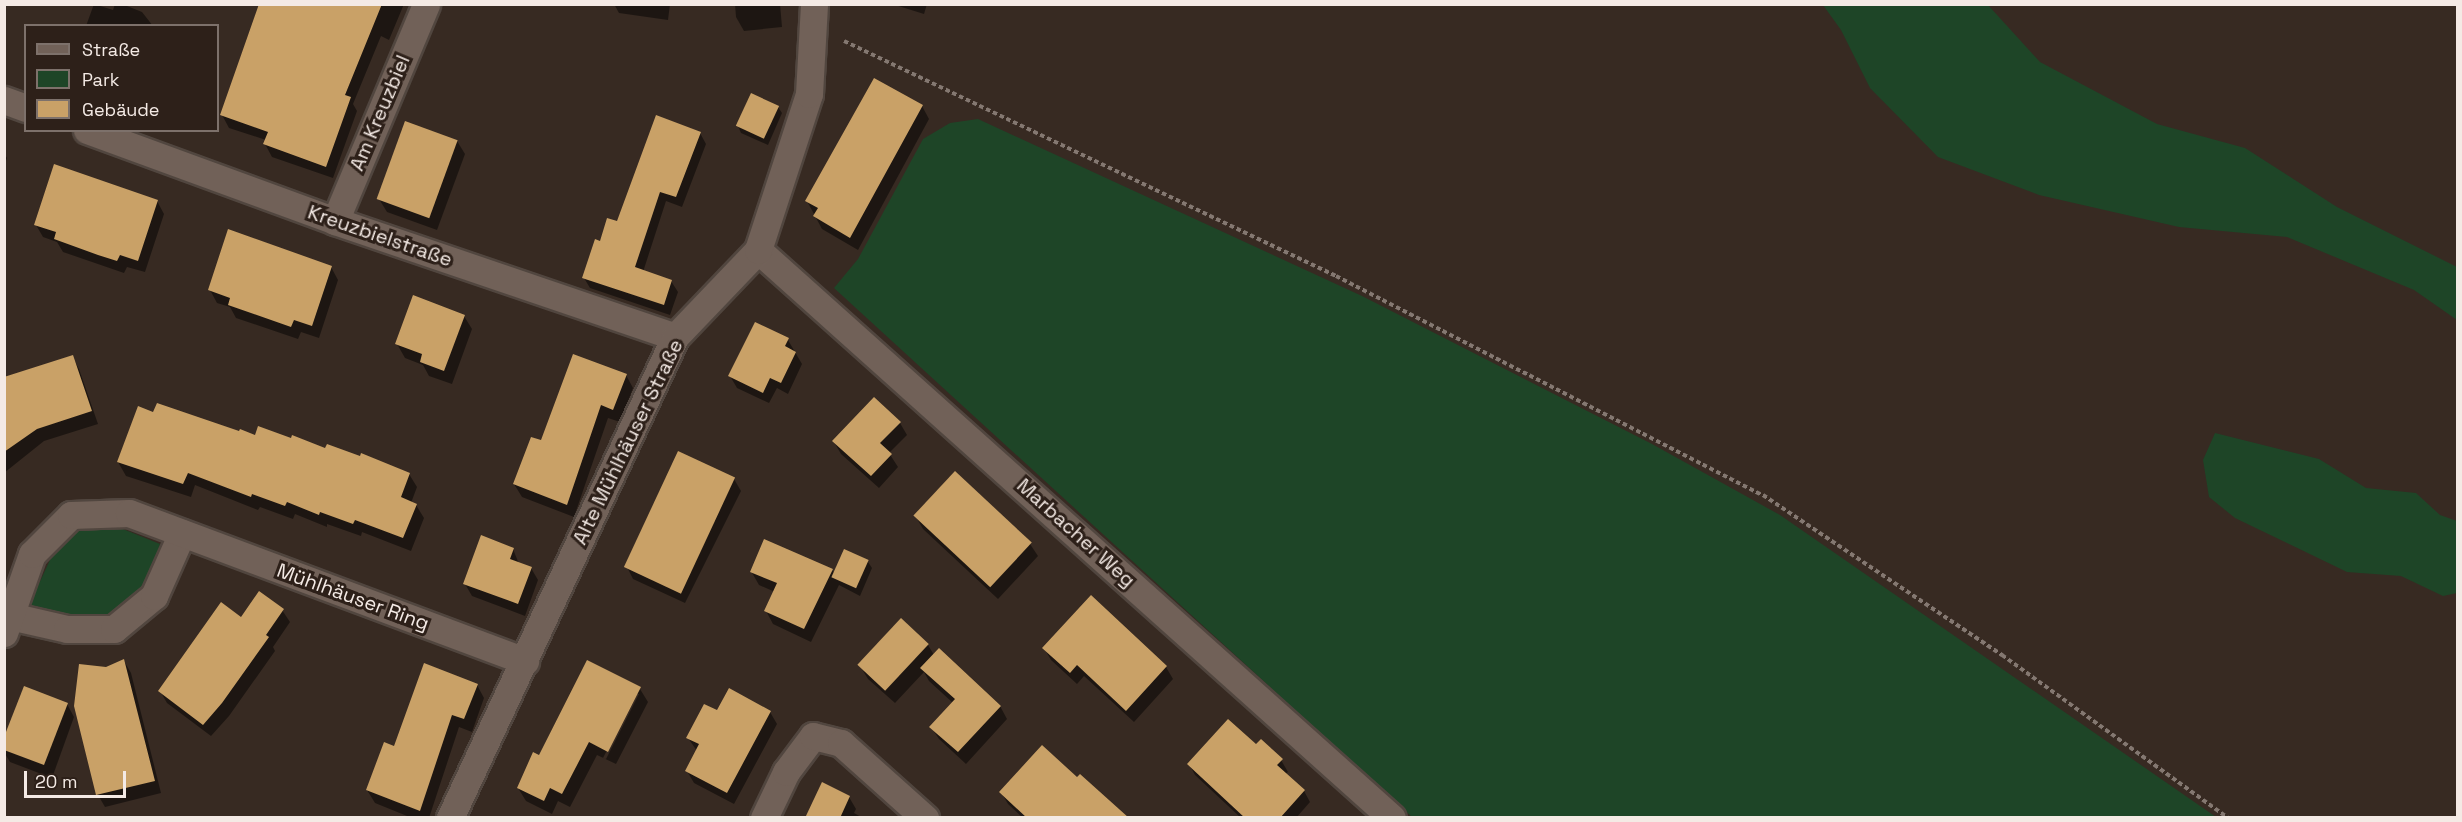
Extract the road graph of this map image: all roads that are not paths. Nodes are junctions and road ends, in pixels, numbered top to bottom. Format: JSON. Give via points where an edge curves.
{"nodes":[{"id":1,"x":426,"y":4,"type":"edge"},
{"id":2,"x":814,"y":16,"type":"edge"},
{"id":3,"x":4,"y":100,"type":"edge"},
{"id":4,"x":24,"y":107,"type":"edge"},
{"id":5,"x":92,"y":132,"type":"edge"},
{"id":6,"x":335,"y":221,"type":"junction"},
{"id":7,"x":758,"y":250,"type":"junction"},
{"id":8,"x":675,"y":337,"type":"junction"},
{"id":9,"x":182,"y":533,"type":"junction"},
{"id":10,"x":8,"y":624,"type":"edge"},
{"id":11,"x":525,"y":661,"type":"junction"},
{"id":12,"x":450,"y":818,"type":"edge"},
{"id":13,"x":764,"y":818,"type":"edge"},
{"id":14,"x":925,"y":818,"type":"edge"},
{"id":15,"x":1392,"y":818,"type":"edge"}],
"edges":[{"from":1,"to":6,"type":"street","name":"Am Kreuzbiel"},
{"from":2,"to":7,"type":"street","name":"Alte Mühlhäuser Straße","via":[[809,94]]},
{"from":3,"to":4,"type":"street"},
{"from":5,"to":6,"type":"street","name":"Kreuzbielstraße"},
{"from":6,"to":8,"type":"street","name":"Kreuzbielstraße"},
{"from":7,"to":8,"type":"street","name":"Alte Mühlhäuser Straße"},
{"from":7,"to":15,"type":"street","name":"Marbacher Weg"},
{"from":8,"to":11,"type":"street","name":"Alte Mühlhäuser Straße"},
{"from":9,"to":10,"type":"street","name":"Mühlhäuser Ring","via":[[154,596],[114,629]]},
{"from":9,"to":10,"type":"street","name":"Mühlhäuser Ring","via":[[129,513],[71,515],[32,554]]},
{"from":9,"to":11,"type":"street","name":"Mühlhäuser Ring"},
{"from":11,"to":12,"type":"street","name":"Alte Mühlhäuser Straße"},
{"from":13,"to":14,"type":"street","via":[[786,772],[813,736],[841,743]]}]}
